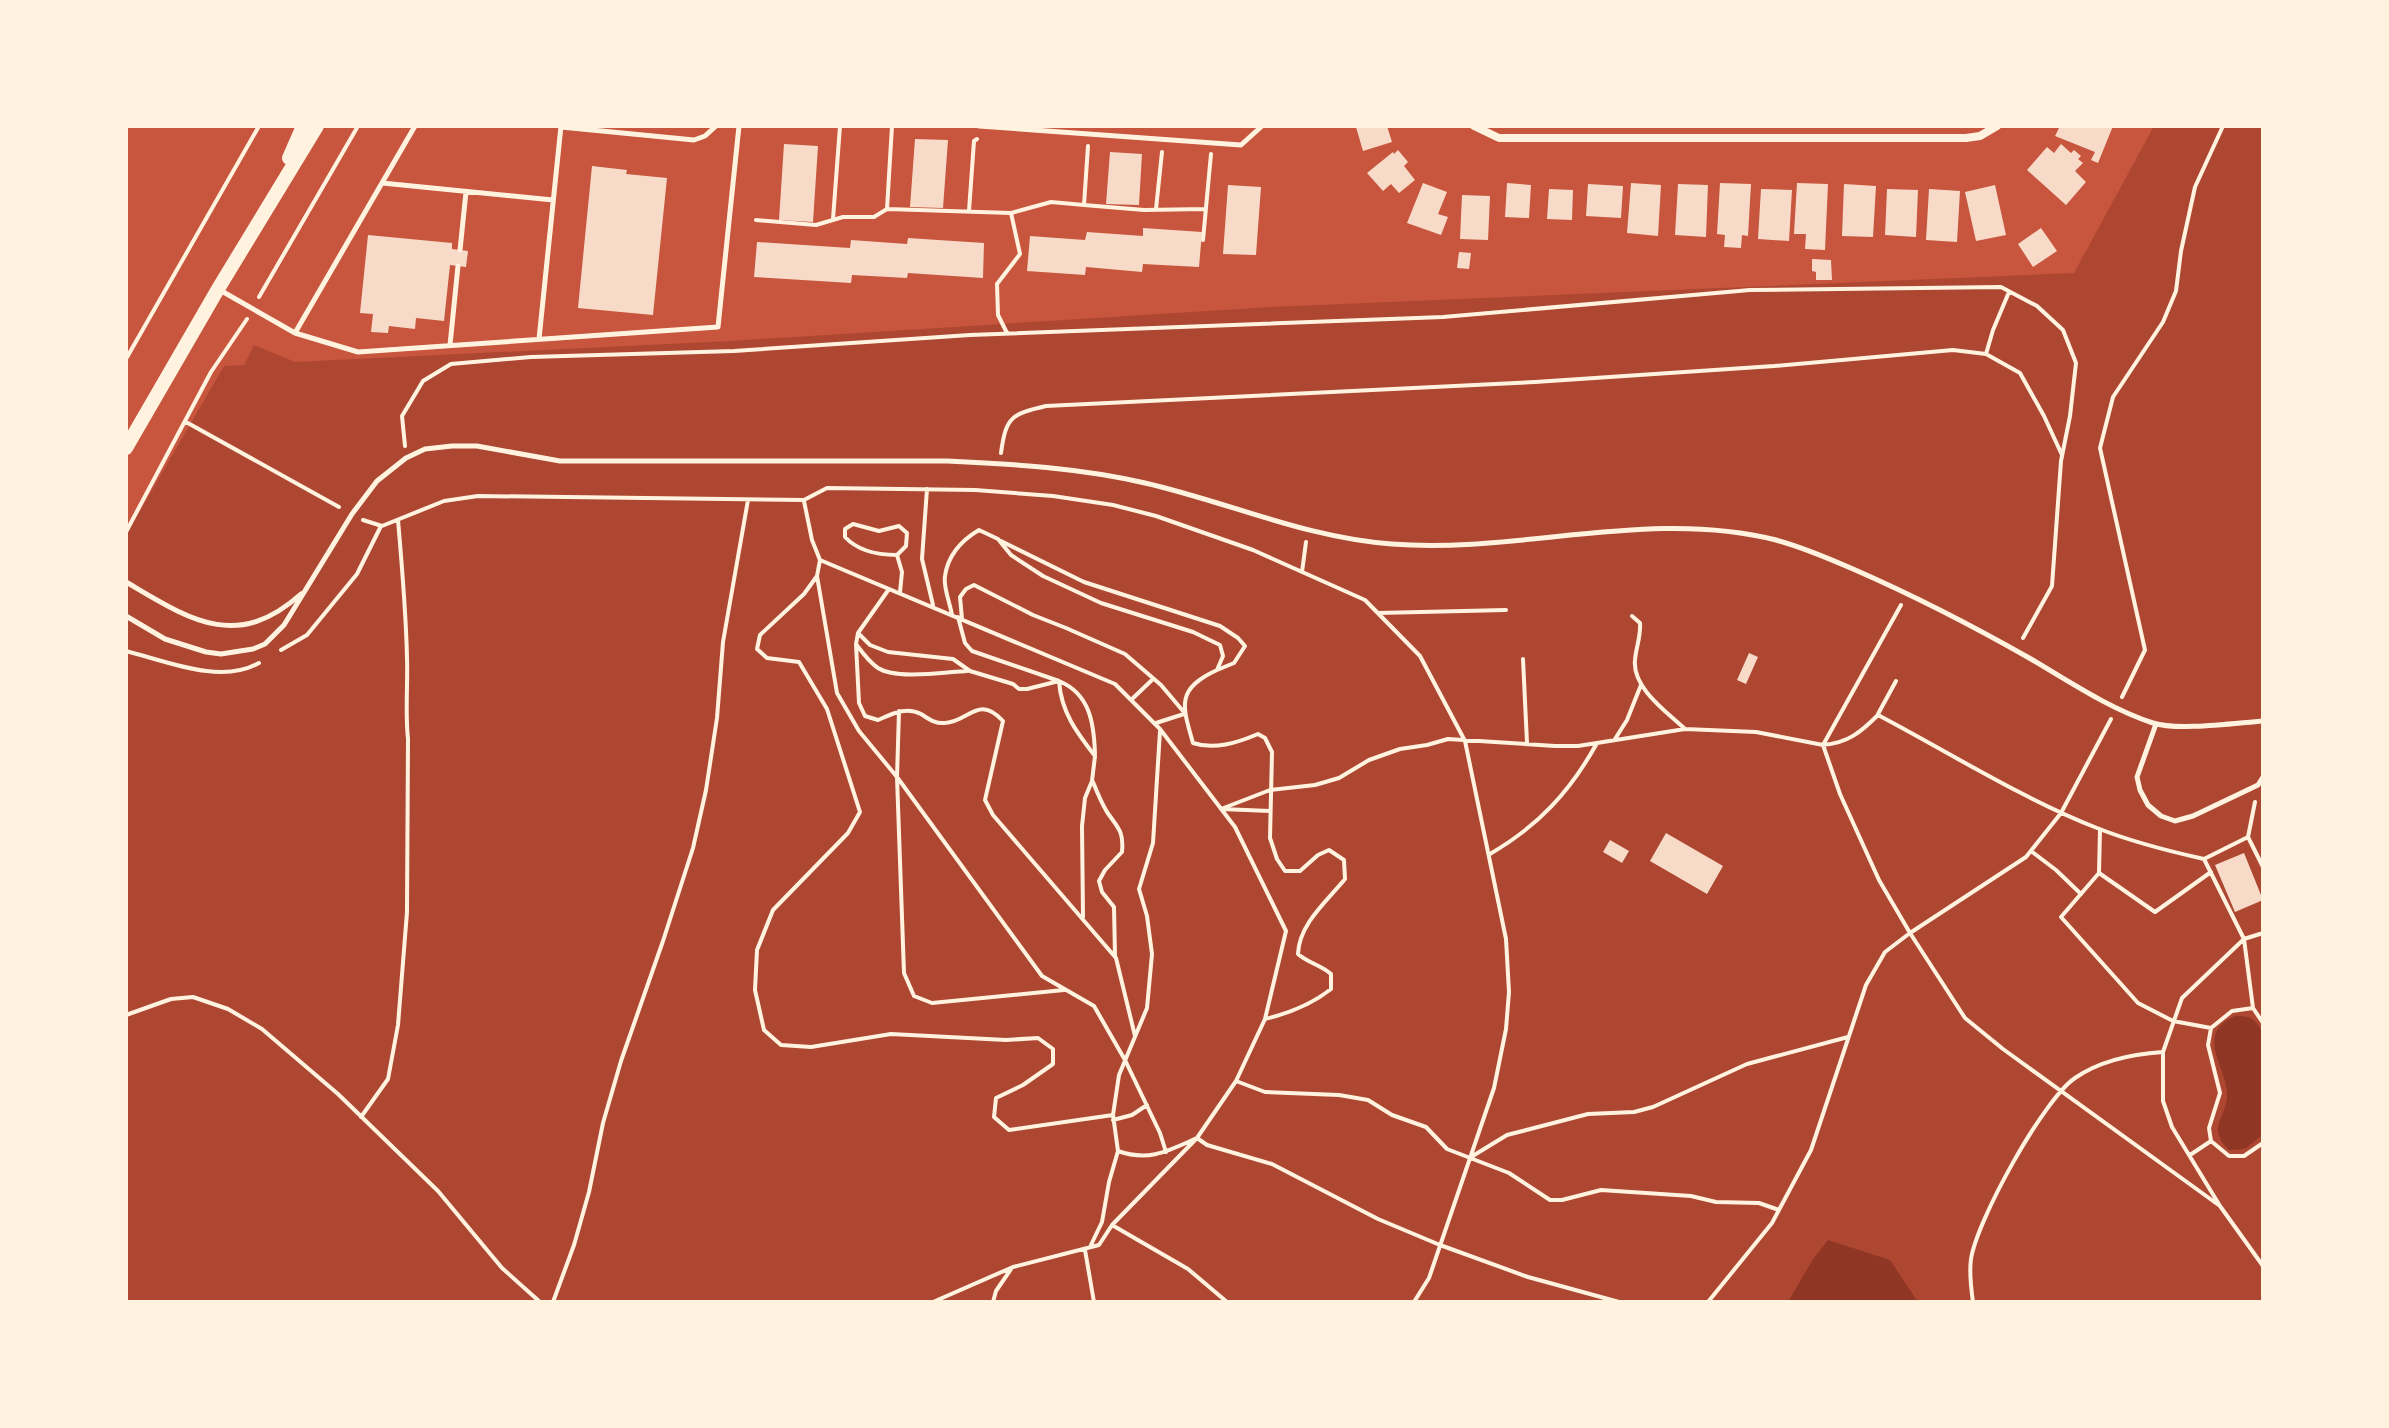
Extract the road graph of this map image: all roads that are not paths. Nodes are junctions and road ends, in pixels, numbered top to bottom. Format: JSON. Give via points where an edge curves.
{"nodes":[{"id":1,"x":303,"y":126,"type":"edge"},
{"id":2,"x":317,"y":126,"type":"edge"},
{"id":3,"x":415,"y":126,"type":"edge"},
{"id":4,"x":561,"y":126,"type":"edge"},
{"id":5,"x":716,"y":126,"type":"edge"},
{"id":6,"x":739,"y":126,"type":"edge"},
{"id":7,"x":979,"y":126,"type":"edge"},
{"id":8,"x":1262,"y":126,"type":"edge"},
{"id":9,"x":1474,"y":126,"type":"edge"},
{"id":10,"x":1997,"y":126,"type":"edge"},
{"id":11,"x":991,"y":127,"type":"edge"},
{"id":12,"x":382,"y":183,"type":"junction"},
{"id":13,"x":466,"y":192,"type":"junction"},
{"id":14,"x":553,"y":200,"type":"junction"},
{"id":15,"x":269,"y":202,"type":"junction"},
{"id":16,"x":460,"y":250,"type":"dead end"},
{"id":17,"x":458,"y":266,"type":"dead end"},
{"id":18,"x":218,"y":289,"type":"junction"},
{"id":19,"x":295,"y":333,"type":"junction"},
{"id":20,"x":539,"y":339,"type":"junction"},
{"id":21,"x":450,"y":345,"type":"junction"},
{"id":22,"x":126,"y":448,"type":"edge"},
{"id":23,"x":126,"y":582,"type":"edge"},
{"id":24,"x":307,"y":588,"type":"junction"},
{"id":25,"x":126,"y":616,"type":"edge"},
{"id":26,"x":2263,"y":721,"type":"edge"},
{"id":27,"x":2156,"y":724,"type":"junction"},
{"id":28,"x":2263,"y":777,"type":"edge"}],
"edges":[{"from":1,"to":15,"type":"main road"},
{"from":2,"to":15,"type":"main road"},
{"from":3,"to":12,"type":"lane"},
{"from":4,"to":5,"type":"lane","via":[[694,140]]},
{"from":4,"to":14,"type":"lane"},
{"from":6,"to":20,"type":"lane","via":[[718,327]]},
{"from":7,"to":11,"type":"lane"},
{"from":8,"to":11,"type":"lane","via":[[1241,145]]},
{"from":9,"to":10,"type":"street","via":[[1499,138],[1966,138]]},
{"from":12,"to":13,"type":"lane"},
{"from":12,"to":19,"type":"lane"},
{"from":13,"to":14,"type":"lane"},
{"from":13,"to":16,"type":"lane"},
{"from":14,"to":20,"type":"lane"},
{"from":15,"to":18,"type":"main road"},
{"from":17,"to":21,"type":"lane"},
{"from":18,"to":19,"type":"lane"},
{"from":18,"to":22,"type":"main road"},
{"from":19,"to":21,"type":"lane","via":[[358,352]]},
{"from":20,"to":21,"type":"lane"},
{"from":23,"to":24,"type":"lane","via":[[195,620],[229,626],[280,609]]},
{"from":24,"to":25,"type":"lane","via":[[275,636],[237,652],[193,649]]},
{"from":24,"to":27,"type":"lane","via":[[377,481],[425,449],[477,446],[560,461],[1000,463],[1143,483],[1342,539],[1434,547],[1684,529],[1776,540],[1908,593]]},
{"from":26,"to":27,"type":"lane"},
{"from":27,"to":28,"type":"lane","via":[[2137,777],[2148,805],[2161,816],[2175,821],[2193,816],[2258,785]]}]}
